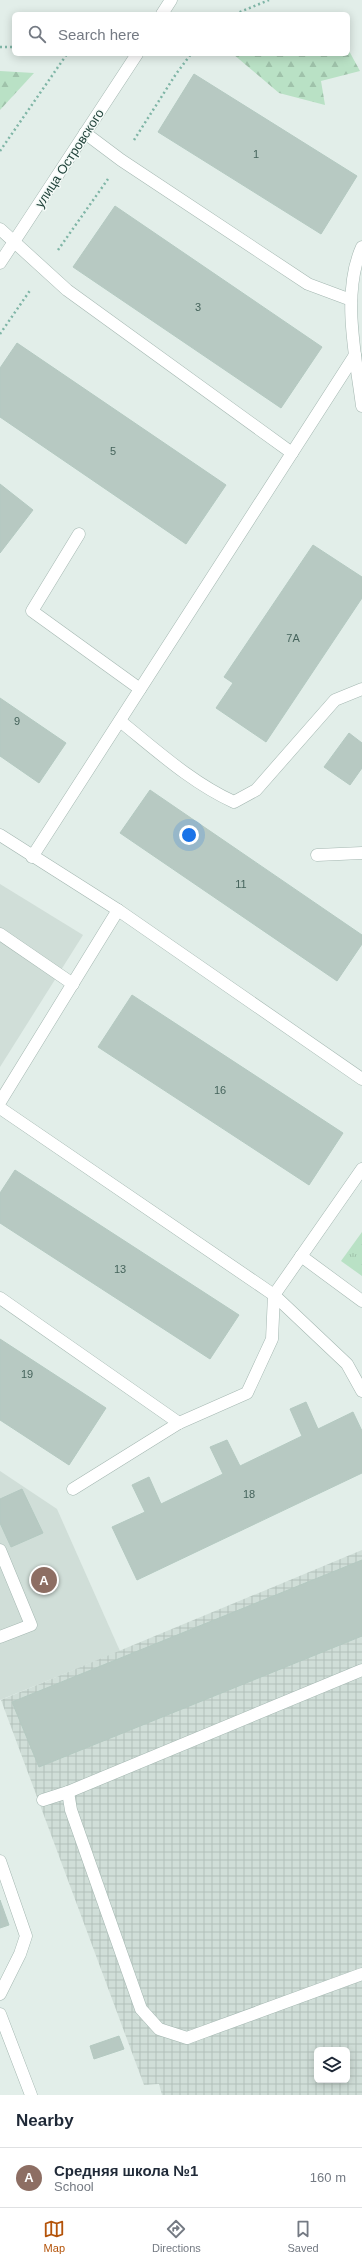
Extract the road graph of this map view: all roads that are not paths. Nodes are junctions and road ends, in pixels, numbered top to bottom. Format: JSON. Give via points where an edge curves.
{"nodes":[{"id":1,"x":171,"y":0,"type":"edge"},
{"id":2,"x":163,"y":12,"type":"edge"},
{"id":3,"x":136,"y":56,"type":"edge"},
{"id":4,"x":85,"y":134,"type":"junction"},
{"id":5,"x":0,"y":229,"type":"edge"},
{"id":6,"x":15,"y":241,"type":"junction"},
{"id":7,"x":362,"y":247,"type":"edge"},
{"id":8,"x":0,"y":262,"type":"edge"},
{"id":9,"x":351,"y":300,"type":"junction"},
{"id":10,"x":355,"y":355,"type":"junction"},
{"id":11,"x":362,"y":406,"type":"edge"},
{"id":12,"x":292,"y":453,"type":"junction"},
{"id":13,"x":79,"y":534,"type":"dead end"},
{"id":14,"x":362,"y":688,"type":"edge"},
{"id":15,"x":140,"y":689,"type":"junction"},
{"id":16,"x":120,"y":721,"type":"junction"},
{"id":17,"x":0,"y":835,"type":"edge"},
{"id":18,"x":362,"y":853,"type":"edge"},
{"id":19,"x":317,"y":855,"type":"dead end"},
{"id":20,"x":32,"y":857,"type":"junction"},
{"id":21,"x":118,"y":910,"type":"junction"},
{"id":22,"x":0,"y":934,"type":"edge"},
{"id":23,"x":73,"y":984,"type":"junction"},
{"id":24,"x":362,"y":1079,"type":"edge"},
{"id":25,"x":0,"y":1102,"type":"edge"},
{"id":26,"x":0,"y":1108,"type":"edge"},
{"id":27,"x":362,"y":1169,"type":"edge"},
{"id":28,"x":301,"y":1256,"type":"junction"},
{"id":29,"x":274,"y":1295,"type":"junction"},
{"id":30,"x":0,"y":1298,"type":"edge"},
{"id":31,"x":362,"y":1301,"type":"edge"},
{"id":32,"x":362,"y":1391,"type":"edge"},
{"id":33,"x":179,"y":1423,"type":"junction"},
{"id":34,"x":73,"y":1489,"type":"dead end"},
{"id":35,"x":0,"y":1550,"type":"edge"},
{"id":36,"x":0,"y":1637,"type":"edge"},
{"id":37,"x":362,"y":1670,"type":"edge"},
{"id":38,"x":68,"y":1792,"type":"junction"},
{"id":39,"x":43,"y":1800,"type":"dead end"},
{"id":40,"x":0,"y":1861,"type":"edge"},
{"id":41,"x":362,"y":1974,"type":"edge"},
{"id":42,"x":0,"y":1994,"type":"edge"},
{"id":43,"x":0,"y":2014,"type":"edge"},
{"id":44,"x":31,"y":2095,"type":"edge"}],
"edges":[{"from":1,"to":2,"type":"street"},
{"from":3,"to":4,"type":"street","name":"улица Островского"},
{"from":4,"to":6,"type":"street","name":"улица Островского"},
{"from":4,"to":9,"type":"street","via":[[308,284]]},
{"from":5,"to":6,"type":"street"},
{"from":6,"to":8,"type":"street","name":"улица Островского"},
{"from":6,"to":12,"type":"street","via":[[67,290]]},
{"from":7,"to":9,"type":"street","via":[[355,262]]},
{"from":9,"to":10,"type":"street"},
{"from":10,"to":11,"type":"street"},
{"from":10,"to":12,"type":"street"},
{"from":12,"to":15,"type":"street"},
{"from":13,"to":15,"type":"street","via":[[32,611]]},
{"from":14,"to":16,"type":"street","via":[[335,700],[256,790],[234,802],[214,793],[162,756]]},
{"from":15,"to":16,"type":"street"},
{"from":16,"to":20,"type":"street"},
{"from":17,"to":20,"type":"street"},
{"from":18,"to":19,"type":"street"},
{"from":20,"to":21,"type":"street"},
{"from":21,"to":23,"type":"street"},
{"from":21,"to":24,"type":"street"},
{"from":22,"to":23,"type":"street"},
{"from":23,"to":25,"type":"street"},
{"from":26,"to":29,"type":"street"},
{"from":27,"to":28,"type":"street"},
{"from":28,"to":29,"type":"street"},
{"from":28,"to":31,"type":"street"},
{"from":29,"to":32,"type":"street","via":[[348,1364]]},
{"from":29,"to":33,"type":"street","via":[[272,1339],[247,1393]]},
{"from":30,"to":33,"type":"street"},
{"from":33,"to":34,"type":"street"},
{"from":35,"to":36,"type":"street","via":[[31,1625]]},
{"from":37,"to":38,"type":"street"},
{"from":38,"to":39,"type":"street"},
{"from":38,"to":41,"type":"street","via":[[71,1810],[141,2009],[159,2029],[187,2038]]},
{"from":40,"to":42,"type":"street","via":[[26,1936]]},
{"from":43,"to":44,"type":"street"}]}
